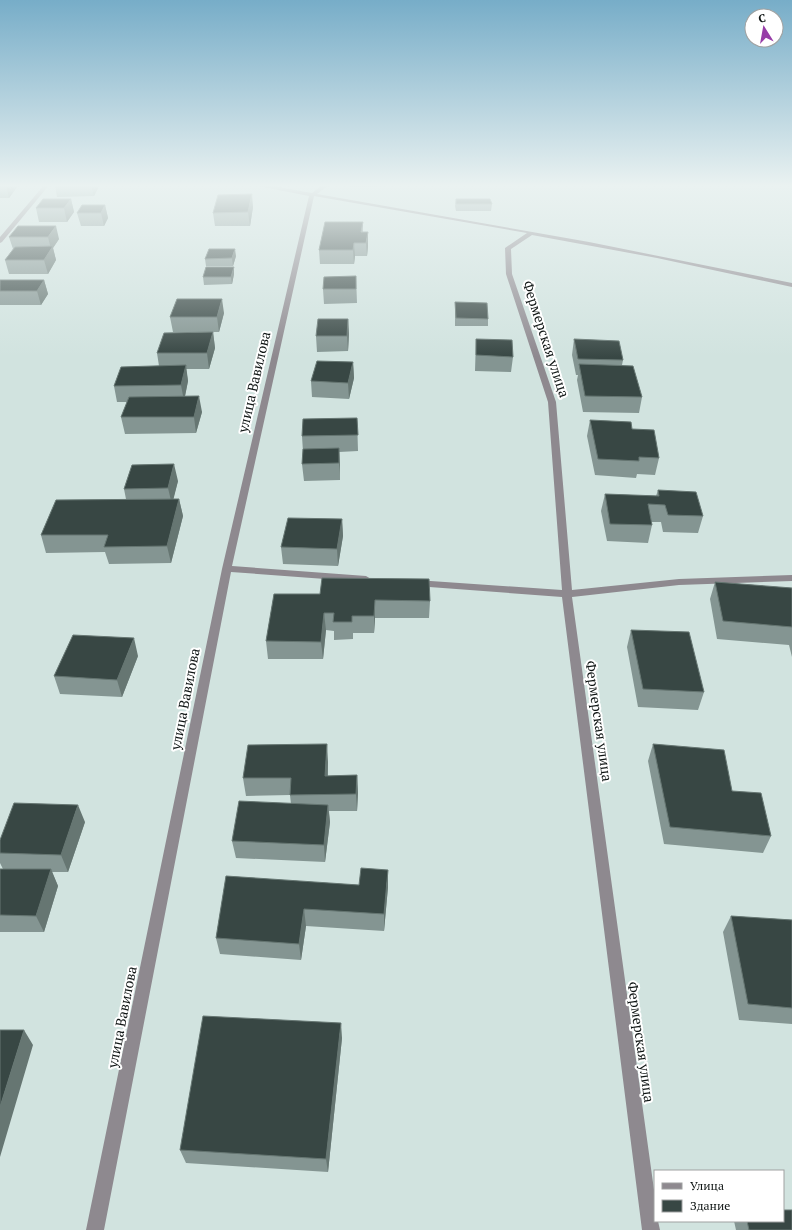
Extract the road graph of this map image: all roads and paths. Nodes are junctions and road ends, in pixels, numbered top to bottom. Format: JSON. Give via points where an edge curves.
{"nodes":[{"id":1,"x":301,"y":241,"type":"edge"},
{"id":2,"x":518,"y":241,"type":"edge"},
{"id":3,"x":575,"y":241,"type":"edge"},
{"id":4,"x":792,"y":285,"type":"edge"},
{"id":5,"x":226,"y":569,"type":"junction"},
{"id":6,"x":792,"y":578,"type":"edge"},
{"id":7,"x":377,"y":580,"type":"edge"},
{"id":8,"x":408,"y":582,"type":"edge"},
{"id":9,"x":567,"y":594,"type":"junction"},
{"id":10,"x":95,"y":1230,"type":"edge"},
{"id":11,"x":651,"y":1230,"type":"edge"}],
"edges":[{"from":1,"to":5,"type":"street","name":"улица Вавилова"},
{"from":2,"to":9,"type":"street","name":"Фермерская улица","via":[[508,248],[509,274],[552,402]]},
{"from":3,"to":4,"type":"street"},
{"from":5,"to":7,"type":"street"},
{"from":5,"to":10,"type":"street","name":"улица Вавилова"},
{"from":6,"to":9,"type":"street","via":[[679,582]]},
{"from":8,"to":9,"type":"street"},
{"from":9,"to":11,"type":"street","name":"Фермерская улица"}]}
